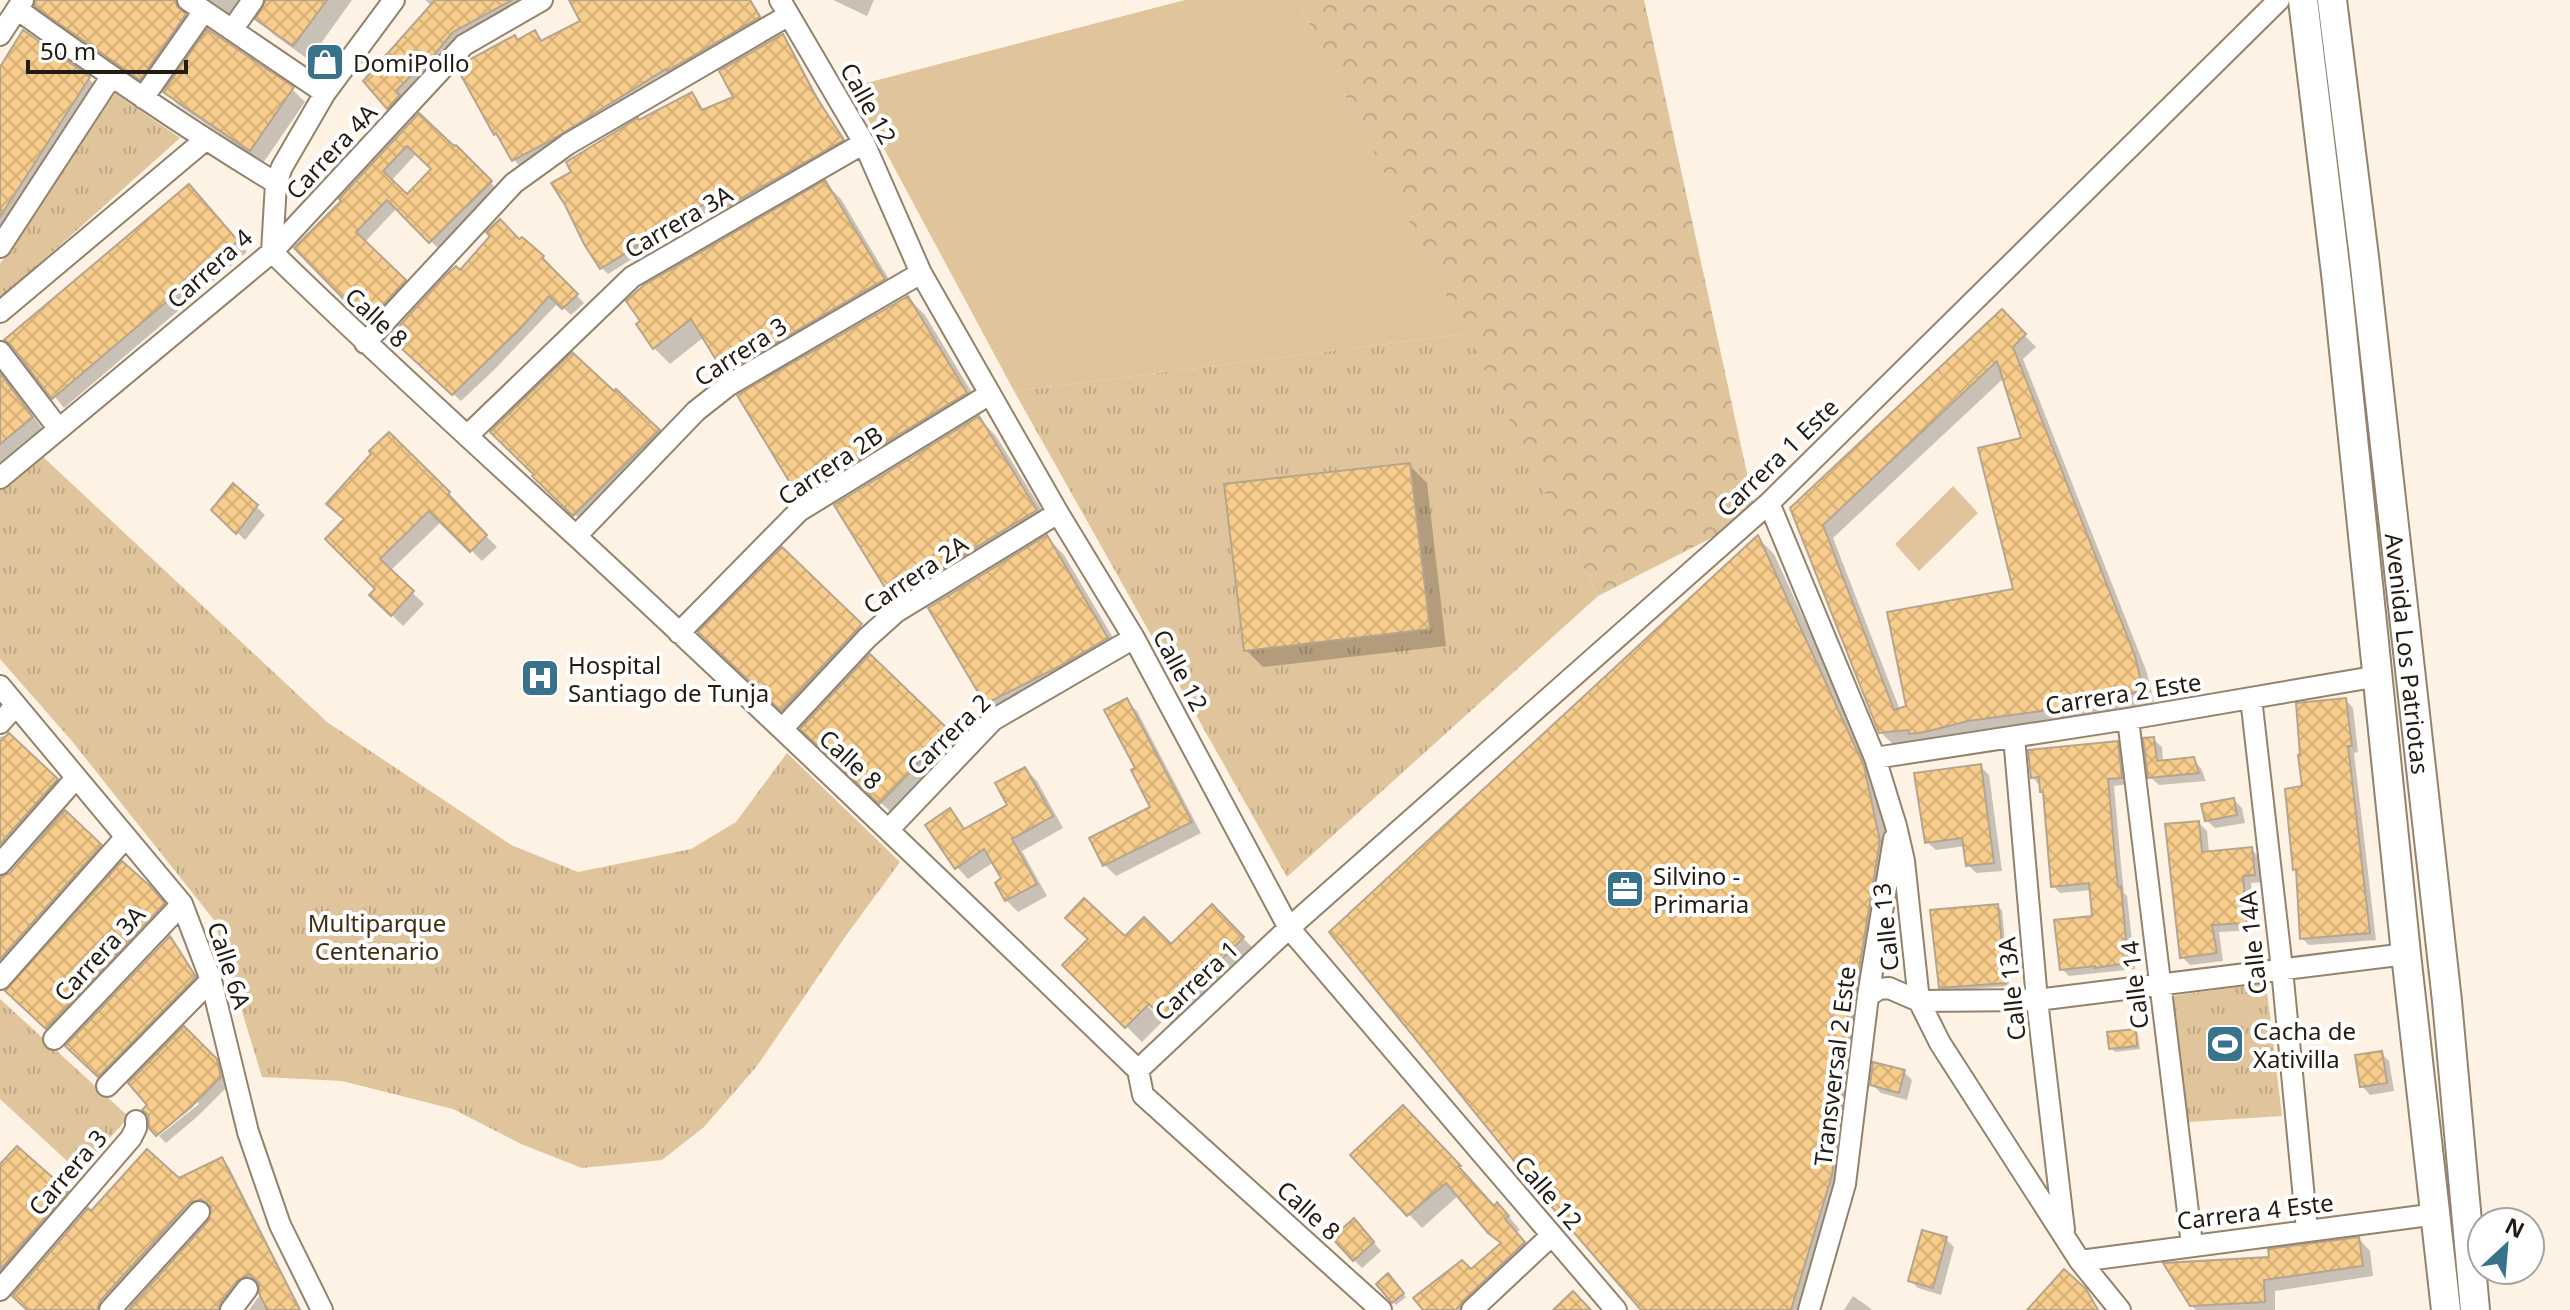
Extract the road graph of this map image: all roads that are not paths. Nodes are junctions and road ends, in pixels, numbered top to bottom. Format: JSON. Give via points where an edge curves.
{"nodes":[{"id":1,"x":253,"y":0,"type":"edge"},
{"id":2,"x":394,"y":0,"type":"edge"},
{"id":3,"x":542,"y":0,"type":"edge"},
{"id":4,"x":2279,"y":0,"type":"edge"},
{"id":5,"x":2303,"y":0,"type":"edge"},
{"id":6,"x":2332,"y":0,"type":"edge"},
{"id":7,"x":20,"y":4,"type":"edge"},
{"id":8,"x":196,"y":6,"type":"edge"},
{"id":9,"x":785,"y":7,"type":"edge"},
{"id":10,"x":232,"y":30,"type":"junction"},
{"id":11,"x":0,"y":35,"type":"edge"},
{"id":12,"x":111,"y":77,"type":"junction"},
{"id":13,"x":325,"y":93,"type":"junction"},
{"id":14,"x":143,"y":98,"type":"junction"},
{"id":15,"x":205,"y":140,"type":"junction"},
{"id":16,"x":864,"y":143,"type":"junction"},
{"id":17,"x":276,"y":183,"type":"junction"},
{"id":18,"x":0,"y":247,"type":"edge"},
{"id":19,"x":272,"y":252,"type":"junction"},
{"id":20,"x":921,"y":273,"type":"junction"},
{"id":21,"x":0,"y":312,"type":"edge"},
{"id":22,"x":365,"y":343,"type":"junction"},
{"id":23,"x":0,"y":352,"type":"edge"},
{"id":24,"x":990,"y":394,"type":"junction"},
{"id":25,"x":58,"y":428,"type":"junction"},
{"id":26,"x":468,"y":435,"type":"junction"},
{"id":27,"x":0,"y":478,"type":"edge"},
{"id":28,"x":1769,"y":503,"type":"junction"},
{"id":29,"x":1058,"y":513,"type":"junction"},
{"id":30,"x":576,"y":536,"type":"junction"},
{"id":31,"x":679,"y":633,"type":"junction"},
{"id":32,"x":1134,"y":638,"type":"junction"},
{"id":33,"x":2379,"y":676,"type":"junction"},
{"id":34,"x":0,"y":686,"type":"edge"},
{"id":35,"x":2251,"y":698,"type":"junction"},
{"id":36,"x":16,"y":705,"type":"junction"},
{"id":37,"x":2128,"y":719,"type":"junction"},
{"id":38,"x":0,"y":723,"type":"edge"},
{"id":39,"x":782,"y":729,"type":"junction"},
{"id":40,"x":2014,"y":737,"type":"junction"},
{"id":41,"x":1875,"y":758,"type":"junction"},
{"id":42,"x":76,"y":778,"type":"junction"},
{"id":43,"x":2426,"y":817,"type":"junction"},
{"id":44,"x":2393,"y":823,"type":"junction"},
{"id":45,"x":1896,"y":826,"type":"junction"},
{"id":46,"x":889,"y":829,"type":"junction"},
{"id":47,"x":126,"y":837,"type":"junction"},
{"id":48,"x":0,"y":864,"type":"edge"},
{"id":49,"x":182,"y":904,"type":"junction"},
{"id":50,"x":1289,"y":928,"type":"junction"},
{"id":51,"x":2406,"y":954,"type":"junction"},
{"id":52,"x":2282,"y":969,"type":"junction"},
{"id":53,"x":0,"y":979,"type":"edge"},
{"id":54,"x":211,"y":980,"type":"junction"},
{"id":55,"x":2160,"y":986,"type":"junction"},
{"id":56,"x":1868,"y":996,"type":"junction"},
{"id":57,"x":2037,"y":1000,"type":"junction"},
{"id":58,"x":1919,"y":1001,"type":"junction"},
{"id":59,"x":54,"y":1039,"type":"dead end"},
{"id":60,"x":1138,"y":1070,"type":"junction"},
{"id":61,"x":107,"y":1086,"type":"dead end"},
{"id":62,"x":136,"y":1121,"type":"dead end"},
{"id":63,"x":199,"y":1212,"type":"dead end"},
{"id":64,"x":2437,"y":1214,"type":"junction"},
{"id":65,"x":2307,"y":1230,"type":"junction"},
{"id":66,"x":1552,"y":1235,"type":"junction"},
{"id":67,"x":2064,"y":1236,"type":"junction"},
{"id":68,"x":2192,"y":1245,"type":"junction"},
{"id":69,"x":2080,"y":1261,"type":"junction"},
{"id":70,"x":247,"y":1289,"type":"dead end"},
{"id":71,"x":0,"y":1290,"type":"edge"},
{"id":72,"x":1816,"y":1305,"type":"edge"},
{"id":73,"x":110,"y":1310,"type":"edge"},
{"id":74,"x":231,"y":1310,"type":"edge"},
{"id":75,"x":322,"y":1310,"type":"edge"},
{"id":76,"x":1381,"y":1310,"type":"edge"},
{"id":77,"x":1472,"y":1310,"type":"edge"},
{"id":78,"x":1616,"y":1310,"type":"edge"},
{"id":79,"x":2120,"y":1310,"type":"edge"},
{"id":80,"x":2446,"y":1310,"type":"edge"},
{"id":81,"x":2475,"y":1310,"type":"edge"}],
"edges":[{"from":1,"to":10,"type":"street"},
{"from":2,"to":13,"type":"street","name":"Carrera 4"},
{"from":3,"to":19,"type":"street","name":"Carrera 4A","via":[[464,45]]},
{"from":4,"to":28,"type":"street","name":"Carrera 1 Este"},
{"from":5,"to":33,"type":"main road","name":"Avenida Los Patriotas"},
{"from":6,"to":43,"type":"main road","name":"Avenida Los Patriotas"},
{"from":7,"to":11,"type":"street"},
{"from":7,"to":12,"type":"street"},
{"from":8,"to":10,"type":"street"},
{"from":8,"to":14,"type":"street"},
{"from":9,"to":16,"type":"street","name":"Calle 12"},
{"from":9,"to":22,"type":"street","via":[[514,183]]},
{"from":10,"to":13,"type":"street"},
{"from":12,"to":14,"type":"street"},
{"from":12,"to":18,"type":"street"},
{"from":13,"to":17,"type":"street","name":"Carrera 4"},
{"from":14,"to":15,"type":"street"},
{"from":15,"to":17,"type":"street"},
{"from":15,"to":21,"type":"street"},
{"from":16,"to":20,"type":"street","name":"Calle 12"},
{"from":16,"to":26,"type":"street","name":"Carrera 3A","via":[[632,277]]},
{"from":17,"to":19,"type":"street","name":"Carrera 4"},
{"from":19,"to":22,"type":"street","name":"Calle 8"},
{"from":19,"to":25,"type":"street","name":"Carrera 4"},
{"from":20,"to":24,"type":"street","name":"Calle 12"},
{"from":20,"to":30,"type":"street","name":"Carrera 3","via":[[729,385],[696,411]]},
{"from":22,"to":26,"type":"street","name":"Calle 8"},
{"from":23,"to":25,"type":"street"},
{"from":24,"to":29,"type":"street","name":"Calle 12"},
{"from":24,"to":31,"type":"street","name":"Carrera 2B","via":[[799,511]]},
{"from":25,"to":27,"type":"street","name":"Carrera 4"},
{"from":26,"to":30,"type":"street","name":"Calle 8"},
{"from":28,"to":41,"type":"street","name":"Calle 13"},
{"from":28,"to":50,"type":"street","name":"Carrera 1 Este"},
{"from":29,"to":32,"type":"street","name":"Calle 12"},
{"from":29,"to":39,"type":"street","name":"Carrera 2A","via":[[896,612]]},
{"from":30,"to":31,"type":"street","name":"Calle 8"},
{"from":31,"to":39,"type":"street","name":"Calle 8"},
{"from":32,"to":46,"type":"street","name":"Carrera 2","via":[[993,720]]},
{"from":32,"to":50,"type":"street","name":"Calle 12"},
{"from":33,"to":35,"type":"street","name":"Carrera 2 Este"},
{"from":33,"to":44,"type":"main road","name":"Avenida Los Patriotas"},
{"from":34,"to":36,"type":"street","name":"Calle 6A"},
{"from":35,"to":37,"type":"street","name":"Carrera 2 Este"},
{"from":35,"to":52,"type":"street","name":"Calle 14A"},
{"from":36,"to":38,"type":"street"},
{"from":36,"to":42,"type":"street","name":"Calle 6A"},
{"from":37,"to":40,"type":"street","name":"Carrera 2 Este"},
{"from":37,"to":55,"type":"street","name":"Calle 14"},
{"from":39,"to":46,"type":"street","name":"Calle 8"},
{"from":40,"to":41,"type":"street","name":"Carrera 2 Este"},
{"from":40,"to":57,"type":"street","name":"Calle 13A"},
{"from":41,"to":45,"type":"street","name":"Calle 13"},
{"from":42,"to":47,"type":"street","name":"Calle 6A"},
{"from":42,"to":48,"type":"street"},
{"from":43,"to":44,"type":"main road"},
{"from":43,"to":81,"type":"main road","name":"Avenida Los Patriotas"},
{"from":44,"to":51,"type":"main road","name":"Avenida Los Patriotas"},
{"from":45,"to":56,"type":"street","name":"Transversal 2 Este"},
{"from":45,"to":58,"type":"street","name":"Calle 13"},
{"from":46,"to":60,"type":"street","name":"Calle 8"},
{"from":47,"to":49,"type":"street","name":"Calle 6A"},
{"from":47,"to":53,"type":"street"},
{"from":49,"to":54,"type":"street","name":"Calle 6A"},
{"from":49,"to":59,"type":"street","name":"Carrera 3A"},
{"from":50,"to":60,"type":"street","name":"Carrera 1"},
{"from":50,"to":66,"type":"street","name":"Calle 12"},
{"from":51,"to":52,"type":"street"},
{"from":51,"to":64,"type":"main road","name":"Avenida Los Patriotas"},
{"from":52,"to":55,"type":"street"},
{"from":52,"to":65,"type":"street","name":"Calle 14A"},
{"from":54,"to":61,"type":"street"},
{"from":54,"to":75,"type":"street","name":"Calle 6A","via":[[248,1132],[280,1225]]},
{"from":55,"to":57,"type":"street"},
{"from":55,"to":68,"type":"street","name":"Calle 14"},
{"from":56,"to":58,"type":"street","via":[[1889,988]]},
{"from":56,"to":72,"type":"street","name":"Transversal 2 Este","via":[[1845,1184]]},
{"from":57,"to":58,"type":"street"},
{"from":57,"to":67,"type":"street","name":"Calle 13A"},
{"from":58,"to":67,"type":"street","name":"Calle 13","via":[[1940,1043]]},
{"from":60,"to":76,"type":"street","name":"Calle 8","via":[[1143,1095]]},
{"from":62,"to":71,"type":"street","name":"Carrera 3","via":[[131,1138]]},
{"from":63,"to":73,"type":"street"},
{"from":64,"to":65,"type":"street","name":"Carrera 4 Este"},
{"from":64,"to":80,"type":"main road","name":"Avenida Los Patriotas"},
{"from":65,"to":68,"type":"street","name":"Carrera 4 Este"},
{"from":66,"to":77,"type":"street"},
{"from":66,"to":78,"type":"street","name":"Calle 12"},
{"from":67,"to":69,"type":"street","name":"Calle 13"},
{"from":68,"to":69,"type":"street","name":"Carrera 4 Este"},
{"from":69,"to":79,"type":"street","name":"Calle 13"},
{"from":70,"to":74,"type":"street"}]}
